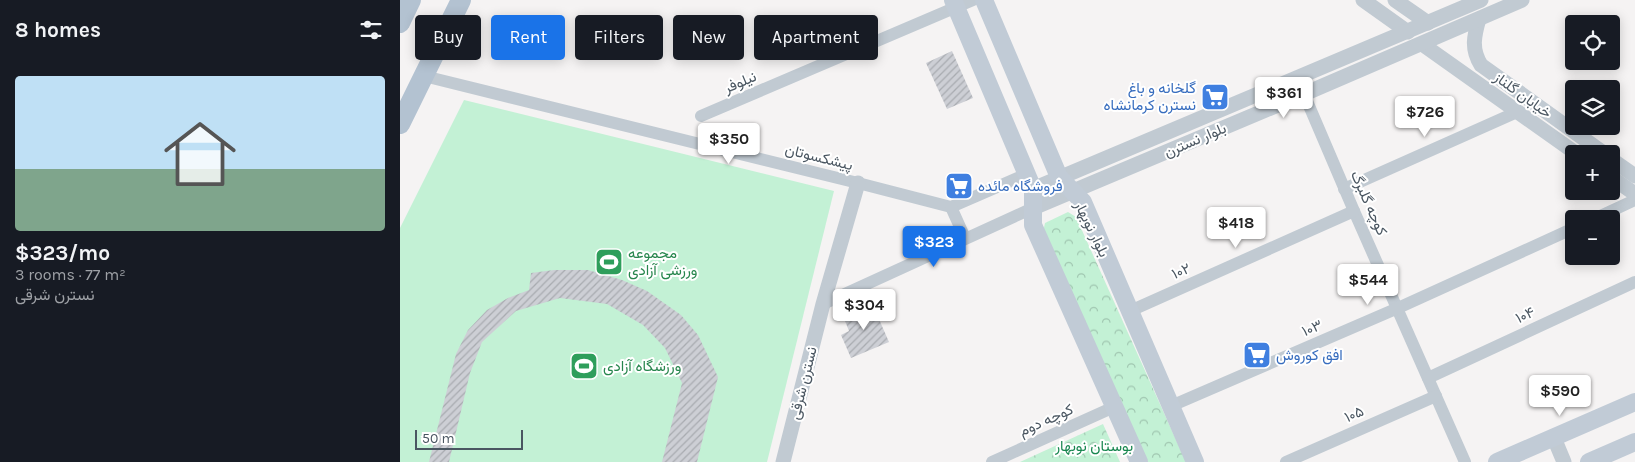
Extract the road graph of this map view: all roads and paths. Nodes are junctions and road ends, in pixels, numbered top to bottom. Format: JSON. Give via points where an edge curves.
{"nodes":[{"id":1,"x":411,"y":0,"type":"edge"},
{"id":2,"x":461,"y":0,"type":"edge"},
{"id":3,"x":974,"y":0,"type":"edge"},
{"id":4,"x":984,"y":0,"type":"edge"},
{"id":5,"x":1363,"y":0,"type":"edge"},
{"id":6,"x":1395,"y":0,"type":"edge"},
{"id":7,"x":1481,"y":0,"type":"edge"},
{"id":8,"x":1522,"y":0,"type":"edge"},
{"id":9,"x":955,"y":4,"type":"edge"},
{"id":10,"x":1479,"y":19,"type":"junction"},
{"id":11,"x":400,"y":23,"type":"edge"},
{"id":12,"x":1428,"y":23,"type":"junction"},
{"id":13,"x":1408,"y":32,"type":"junction"},
{"id":14,"x":1422,"y":44,"type":"junction"},
{"id":15,"x":424,"y":76,"type":"junction"},
{"id":16,"x":1304,"y":94,"type":"junction"},
{"id":17,"x":1517,"y":112,"type":"junction"},
{"id":18,"x":701,"y":116,"type":"dead end"},
{"id":19,"x":400,"y":124,"type":"edge"},
{"id":20,"x":1592,"y":145,"type":"edge"},
{"id":21,"x":1565,"y":146,"type":"edge"},
{"id":22,"x":1620,"y":165,"type":"edge"},
{"id":23,"x":1635,"y":176,"type":"edge"},
{"id":24,"x":1059,"y":178,"type":"junction"},
{"id":25,"x":1030,"y":181,"type":"junction"},
{"id":26,"x":858,"y":183,"type":"junction"},
{"id":27,"x":1620,"y":183,"type":"edge"},
{"id":28,"x":1344,"y":189,"type":"junction"},
{"id":29,"x":1072,"y":191,"type":"junction"},
{"id":30,"x":1635,"y":194,"type":"edge"},
{"id":31,"x":1635,"y":200,"type":"edge"},
{"id":32,"x":951,"y":208,"type":"junction"},
{"id":33,"x":1034,"y":208,"type":"junction"},
{"id":34,"x":1613,"y":210,"type":"edge"},
{"id":35,"x":1354,"y":211,"type":"junction"},
{"id":36,"x":1565,"y":232,"type":"edge"},
{"id":37,"x":965,"y":238,"type":"junction"},
{"id":38,"x":1635,"y":282,"type":"edge"},
{"id":39,"x":823,"y":304,"type":"junction"},
{"id":40,"x":1398,"y":308,"type":"junction"},
{"id":41,"x":1130,"y":311,"type":"junction"},
{"id":42,"x":1428,"y":378,"type":"junction"},
{"id":43,"x":1436,"y":396,"type":"junction"},
{"id":44,"x":1635,"y":402,"type":"edge"},
{"id":45,"x":1171,"y":406,"type":"junction"},
{"id":46,"x":1114,"y":407,"type":"junction"},
{"id":47,"x":1554,"y":438,"type":"junction"},
{"id":48,"x":1635,"y":442,"type":"edge"},
{"id":49,"x":783,"y":462,"type":"edge"},
{"id":50,"x":992,"y":462,"type":"edge"},
{"id":51,"x":1139,"y":462,"type":"edge"},
{"id":52,"x":1195,"y":462,"type":"edge"},
{"id":53,"x":1286,"y":462,"type":"edge"},
{"id":54,"x":1465,"y":462,"type":"edge"},
{"id":55,"x":1497,"y":462,"type":"edge"},
{"id":56,"x":1564,"y":462,"type":"edge"},
{"id":57,"x":1589,"y":462,"type":"edge"}],
"edges":[{"from":1,"to":11,"type":"main road"},
{"from":2,"to":15,"type":"main road"},
{"from":3,"to":9,"type":"street","name":"نیلوفر"},
{"from":4,"to":24,"type":"main road","name":"بلوار نوبهار"},
{"from":5,"to":13,"type":"street"},
{"from":6,"to":12,"type":"street"},
{"from":7,"to":12,"type":"street","name":"بلوار نسترن"},
{"from":8,"to":10,"type":"street","name":"بلوار نسترن"},
{"from":9,"to":18,"type":"street","name":"نیلوفر"},
{"from":9,"to":25,"type":"main road"},
{"from":10,"to":14,"type":"street","name":"بلوار نسترن"},
{"from":10,"to":20,"type":"street","name":"خیابان گلناز","via":[[1474,48],[1481,65]]},
{"from":12,"to":13,"type":"street","name":"بلوار نسترن"},
{"from":13,"to":24,"type":"street","name":"بلوار نسترن"},
{"from":14,"to":16,"type":"street","name":"بلوار نسترن"},
{"from":14,"to":17,"type":"street","name":"خیابان گلناز"},
{"from":15,"to":19,"type":"main road"},
{"from":15,"to":26,"type":"street","name":"پیشکسوتان"},
{"from":16,"to":28,"type":"street","name":"کوچه گلبرگ"},
{"from":16,"to":29,"type":"street","name":"بلوار نسترن"},
{"from":17,"to":21,"type":"street","name":"خیابان گلناز"},
{"from":17,"to":28,"type":"street"},
{"from":22,"to":23,"type":"street"},
{"from":24,"to":25,"type":"street","name":"بلوار نسترن"},
{"from":24,"to":29,"type":"main road","name":"بلوار نوبهار"},
{"from":25,"to":32,"type":"street"},
{"from":25,"to":33,"type":"main road"},
{"from":26,"to":32,"type":"street","name":"پیشکسوتان"},
{"from":26,"to":39,"type":"street","name":"نسترن شرقی"},
{"from":27,"to":30,"type":"street"},
{"from":28,"to":35,"type":"street","name":"کوچه گلبرگ"},
{"from":29,"to":33,"type":"street","name":"بلوار نسترن"},
{"from":29,"to":41,"type":"main road","name":"بلوار نوبهار","via":[[1083,202]]},
{"from":31,"to":34,"type":"street"},
{"from":32,"to":37,"type":"street"},
{"from":33,"to":37,"type":"street"},
{"from":33,"to":46,"type":"main road","via":[[1033,225]]},
{"from":35,"to":40,"type":"street","name":"کوچه گلبرگ"},
{"from":35,"to":41,"type":"street","name":"۱۰۲"},
{"from":36,"to":40,"type":"street","name":"۱۰۳"},
{"from":37,"to":39,"type":"street"},
{"from":38,"to":42,"type":"street","name":"۱۰۴"},
{"from":39,"to":49,"type":"street","name":"نسترن شرقی"},
{"from":40,"to":42,"type":"street","name":"کوچه گلبرگ"},
{"from":40,"to":45,"type":"street","name":"۱۰۳"},
{"from":41,"to":45,"type":"main road","name":"بلوار نوبهار"},
{"from":42,"to":43,"type":"street","name":"کوچه گلبرگ"},
{"from":43,"to":53,"type":"street","name":"۱۰۵"},
{"from":43,"to":54,"type":"street","name":"کوچه گلبرگ"},
{"from":44,"to":47,"type":"main road"},
{"from":45,"to":52,"type":"main road","name":"بلوار نوبهار"},
{"from":46,"to":50,"type":"street","name":"کوچه دوم"},
{"from":46,"to":51,"type":"main road"},
{"from":47,"to":55,"type":"main road"},
{"from":47,"to":56,"type":"street"},
{"from":48,"to":57,"type":"main road"}]}
